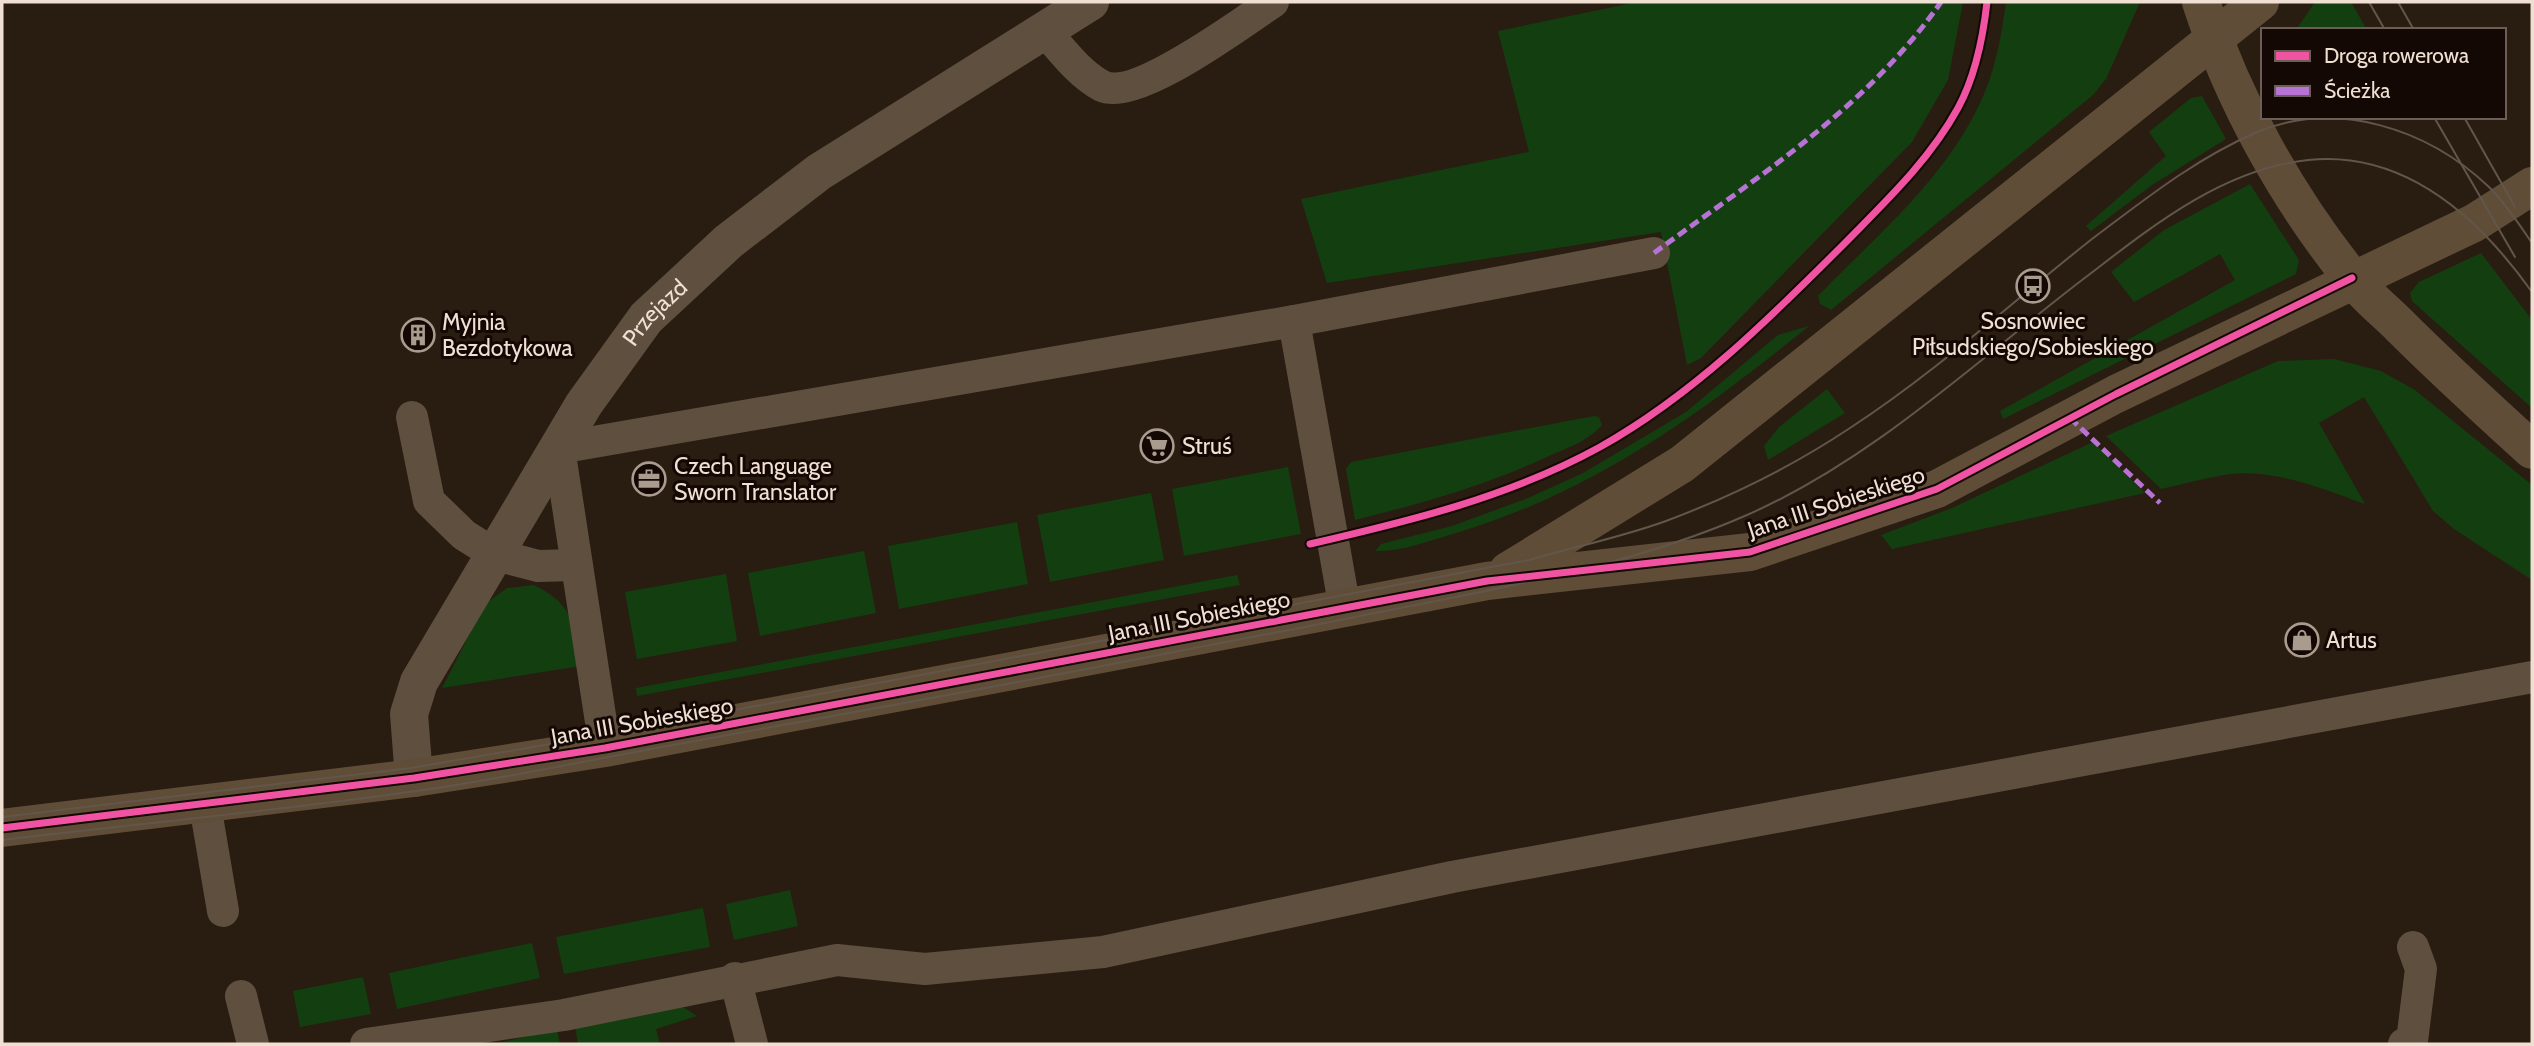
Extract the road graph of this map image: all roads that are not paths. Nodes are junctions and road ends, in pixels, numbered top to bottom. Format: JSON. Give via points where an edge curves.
{"nodes":[{"id":1,"x":1090,"y":2,"type":"edge"},
{"id":2,"x":1273,"y":2,"type":"edge"},
{"id":3,"x":2201,"y":2,"type":"edge"},
{"id":4,"x":2260,"y":2,"type":"edge"},
{"id":5,"x":1044,"y":30,"type":"junction"},
{"id":6,"x":2214,"y":41,"type":"junction"},
{"id":7,"x":2532,"y":186,"type":"edge"},
{"id":8,"x":1654,"y":253,"type":"dead end"},
{"id":9,"x":2352,"y":278,"type":"junction"},
{"id":10,"x":1294,"y":321,"type":"junction"},
{"id":11,"x":412,"y":417,"type":"dead end"},
{"id":12,"x":559,"y":448,"type":"junction"},
{"id":13,"x":2532,"y":450,"type":"edge"},
{"id":14,"x":496,"y":555,"type":"junction"},
{"id":15,"x":576,"y":565,"type":"junction"},
{"id":16,"x":1488,"y":582,"type":"junction"},
{"id":17,"x":1345,"y":609,"type":"junction"},
{"id":18,"x":2532,"y":677,"type":"edge"},
{"id":19,"x":605,"y":748,"type":"junction"},
{"id":20,"x":414,"y":778,"type":"junction"},
{"id":21,"x":205,"y":805,"type":"junction"},
{"id":22,"x":2,"y":828,"type":"edge"},
{"id":23,"x":223,"y":911,"type":"dead end"},
{"id":24,"x":2413,"y":947,"type":"dead end"},
{"id":25,"x":735,"y":978,"type":"junction"},
{"id":26,"x":241,"y":996,"type":"dead end"},
{"id":27,"x":253,"y":1044,"type":"edge"},
{"id":28,"x":366,"y":1044,"type":"edge"},
{"id":29,"x":752,"y":1044,"type":"edge"},
{"id":30,"x":2404,"y":1044,"type":"edge"}],
"edges":[{"from":1,"to":5,"type":"street","name":"Przejazd"},
{"from":2,"to":5,"type":"lane","via":[[1183,60],[1130,87],[1104,87]]},
{"from":3,"to":6,"type":"street"},
{"from":4,"to":6,"type":"street","name":"Jana III Sobieskiego"},
{"from":5,"to":12,"type":"street","name":"Przejazd","via":[[819,172],[729,241],[646,318],[584,404]]},
{"from":6,"to":9,"type":"street","via":[[2288,189]]},
{"from":6,"to":16,"type":"street","name":"Jana III Sobieskiego","via":[[1682,464]]},
{"from":7,"to":9,"type":"street","name":"Jana III Sobieskiego","via":[[2474,223]]},
{"from":8,"to":10,"type":"lane"},
{"from":9,"to":13,"type":"street"},
{"from":9,"to":16,"type":"street","name":"Jana III Sobieskiego","via":[[2116,394],[1937,489],[1750,552]]},
{"from":10,"to":12,"type":"lane"},
{"from":10,"to":17,"type":"lane"},
{"from":11,"to":14,"type":"lane","via":[[429,500],[464,535]]},
{"from":12,"to":14,"type":"street","name":"Przejazd"},
{"from":12,"to":15,"type":"lane"},
{"from":14,"to":15,"type":"lane","via":[[538,566]]},
{"from":14,"to":20,"type":"street","name":"Przejazd","via":[[419,682],[409,714]]},
{"from":15,"to":19,"type":"lane"},
{"from":16,"to":17,"type":"street","name":"Jana III Sobieskiego"},
{"from":17,"to":19,"type":"street","name":"Jana III Sobieskiego"},
{"from":18,"to":25,"type":"lane","via":[[1452,877],[1103,952],[925,969],[837,960]]},
{"from":19,"to":20,"type":"street","name":"Jana III Sobieskiego"},
{"from":20,"to":21,"type":"street","name":"Jana III Sobieskiego"},
{"from":21,"to":22,"type":"street","name":"Jana III Sobieskiego"},
{"from":21,"to":23,"type":"lane"},
{"from":24,"to":30,"type":"lane","via":[[2421,969],[2412,1041]]},
{"from":25,"to":28,"type":"lane","via":[[564,1015]]},
{"from":25,"to":29,"type":"lane"},
{"from":26,"to":27,"type":"lane"}]}
